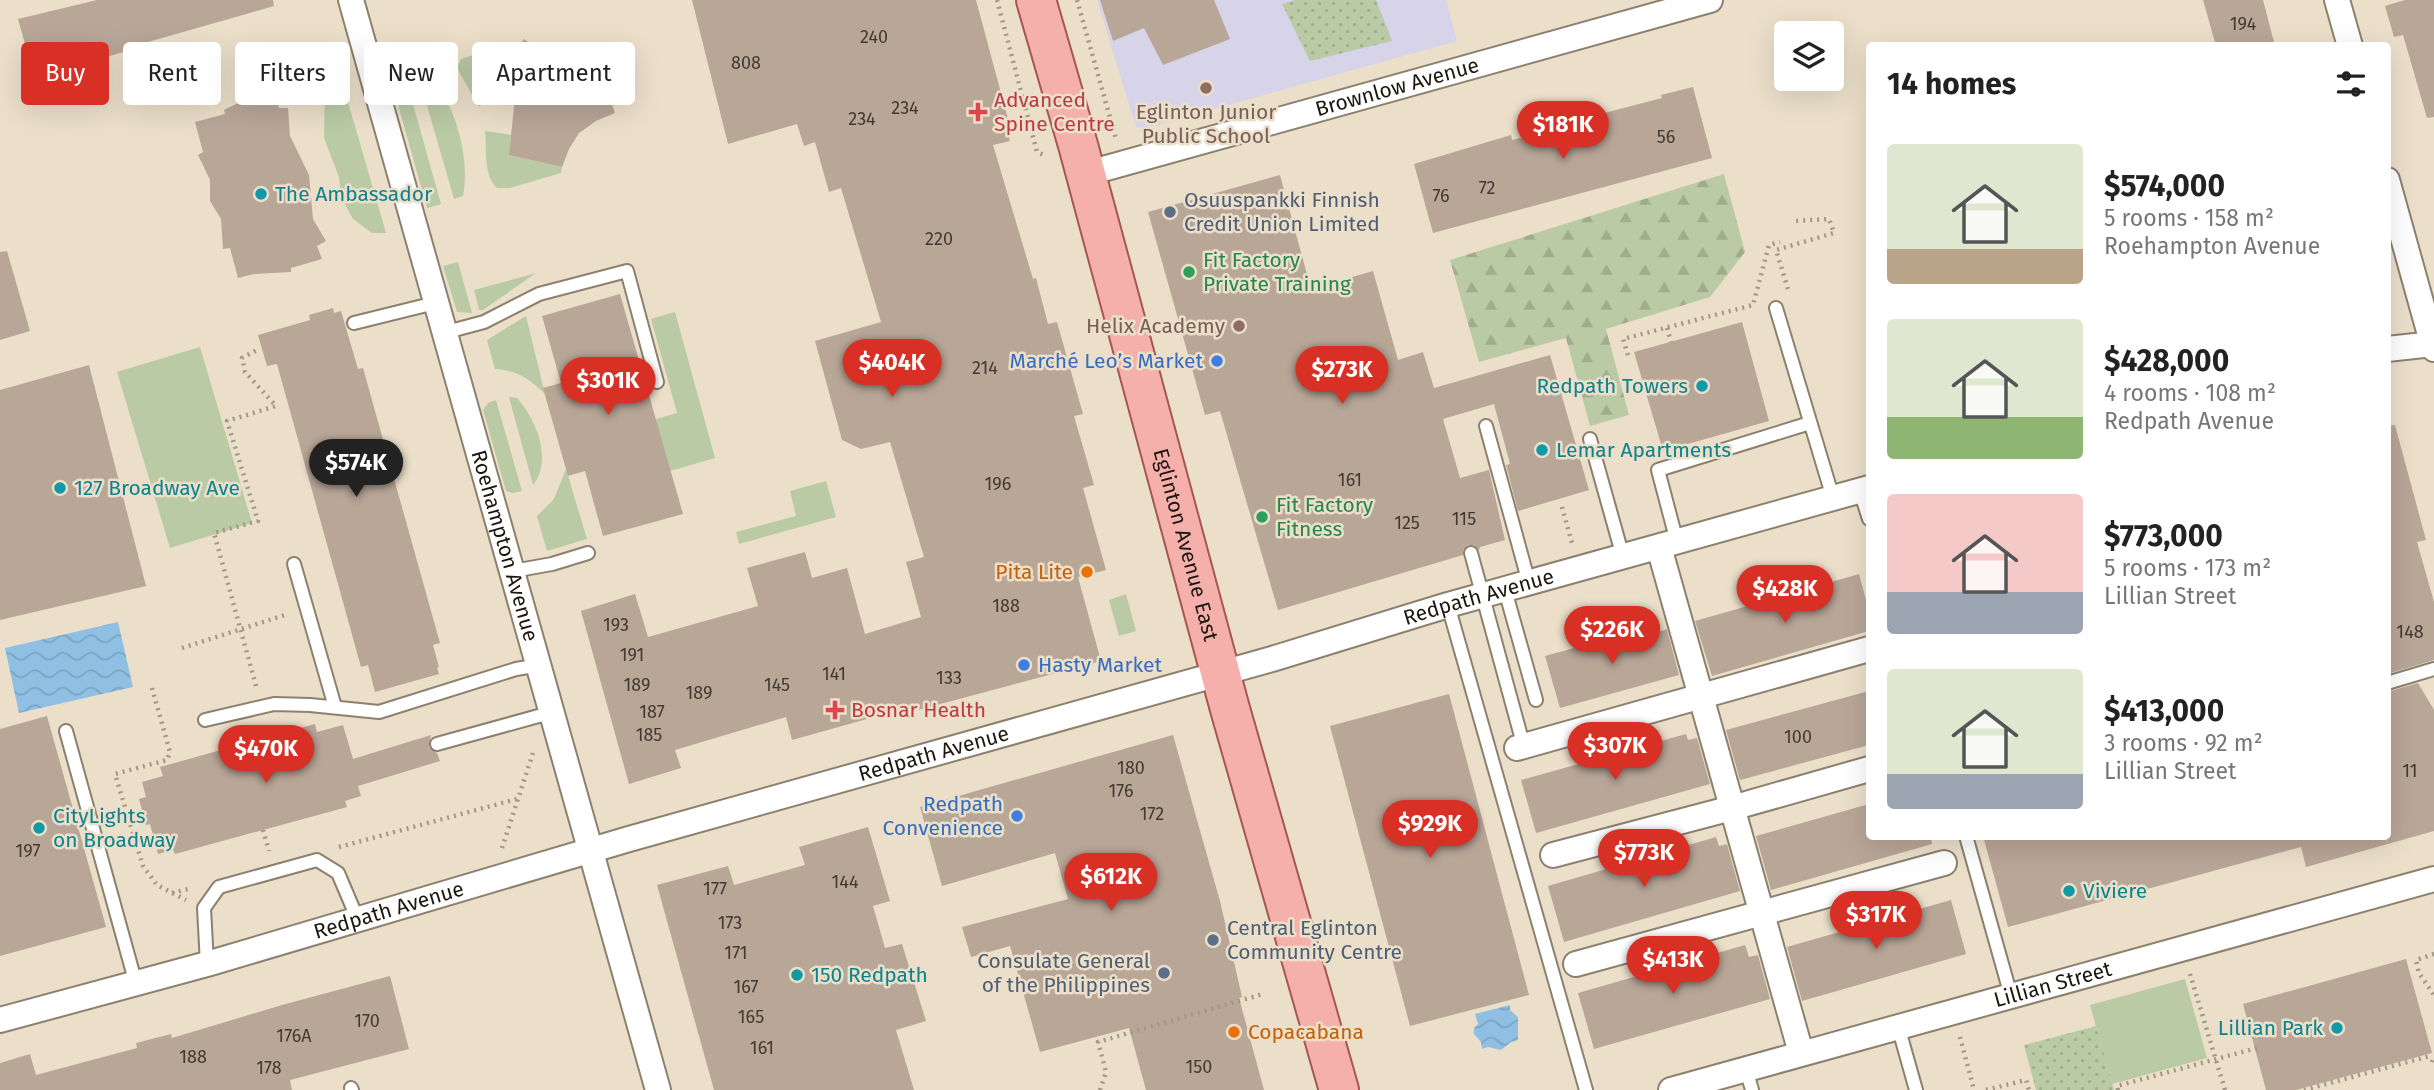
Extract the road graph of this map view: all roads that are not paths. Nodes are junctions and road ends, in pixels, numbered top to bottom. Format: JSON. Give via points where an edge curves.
{"nodes":[{"id":1,"x":351,"y":0,"type":"edge"},
{"id":2,"x":1036,"y":0,"type":"edge"},
{"id":3,"x":1710,"y":0,"type":"edge"},
{"id":4,"x":2337,"y":0,"type":"edge"},
{"id":5,"x":2349,"y":42,"type":"edge"},
{"id":6,"x":1085,"y":174,"type":"junction"},
{"id":7,"x":2391,"y":194,"type":"edge"},
{"id":8,"x":435,"y":303,"type":"junction"},
{"id":9,"x":1776,"y":310,"type":"road end"},
{"id":10,"x":354,"y":323,"type":"dead end"},
{"id":11,"x":443,"y":333,"type":"junction"},
{"id":12,"x":2433,"y":346,"type":"edge"},
{"id":13,"x":2391,"y":349,"type":"edge"},
{"id":14,"x":657,"y":382,"type":"dead end"},
{"id":15,"x":1810,"y":423,"type":"junction"},
{"id":16,"x":1486,"y":426,"type":"dead end"},
{"id":17,"x":1590,"y":439,"type":"dead end"},
{"id":18,"x":1864,"y":489,"type":"edge"},
{"id":19,"x":1833,"y":498,"type":"junction"},
{"id":20,"x":1668,"y":544,"type":"junction"},
{"id":21,"x":589,"y":553,"type":"dead end"},
{"id":22,"x":1471,"y":553,"type":"dead end"},
{"id":23,"x":1623,"y":557,"type":"junction"},
{"id":24,"x":294,"y":564,"type":"dead end"},
{"id":25,"x":513,"y":571,"type":"junction"},
{"id":26,"x":1529,"y":583,"type":"junction"},
{"id":27,"x":1494,"y":593,"type":"junction"},
{"id":28,"x":1448,"y":606,"type":"junction"},
{"id":29,"x":1866,"y":650,"type":"edge"},
{"id":30,"x":540,"y":665,"type":"junction"},
{"id":31,"x":2434,"y":669,"type":"edge"},
{"id":32,"x":1220,"y":673,"type":"junction"},
{"id":33,"x":2391,"y":682,"type":"edge"},
{"id":34,"x":1701,"y":698,"type":"junction"},
{"id":35,"x":1536,"y":701,"type":"dead end"},
{"id":36,"x":335,"y":707,"type":"junction"},
{"id":37,"x":553,"y":712,"type":"junction"},
{"id":38,"x":205,"y":720,"type":"dead end"},
{"id":39,"x":66,"y":731,"type":"dead end"},
{"id":40,"x":437,"y":744,"type":"dead end"},
{"id":41,"x":1520,"y":744,"type":"joint"},
{"id":42,"x":1866,"y":770,"type":"edge"},
{"id":43,"x":1732,"y":808,"type":"junction"},
{"id":44,"x":1967,"y":840,"type":"edge"},
{"id":45,"x":590,"y":851,"type":"junction"},
{"id":46,"x":1553,"y":855,"type":"dead end"},
{"id":47,"x":1944,"y":863,"type":"dead end"},
{"id":48,"x":2434,"y":879,"type":"edge"},
{"id":49,"x":1762,"y":913,"type":"junction"},
{"id":50,"x":358,"y":920,"type":"junction"},
{"id":51,"x":207,"y":964,"type":"junction"},
{"id":52,"x":1576,"y":964,"type":"dead end"},
{"id":53,"x":136,"y":984,"type":"junction"},
{"id":54,"x":2011,"y":996,"type":"junction"},
{"id":55,"x":0,"y":1020,"type":"edge"},
{"id":56,"x":1898,"y":1026,"type":"junction"},
{"id":57,"x":1801,"y":1053,"type":"junction"},
{"id":58,"x":1749,"y":1079,"type":"edge"},
{"id":59,"x":658,"y":1090,"type":"edge"},
{"id":60,"x":1339,"y":1090,"type":"edge"},
{"id":61,"x":1586,"y":1090,"type":"edge"},
{"id":62,"x":1671,"y":1090,"type":"edge"},
{"id":63,"x":1916,"y":1090,"type":"edge"}],
"edges":[{"from":1,"to":8,"type":"street","name":"Roehampton Avenue"},
{"from":2,"to":6,"type":"main road","name":"Eglinton Avenue East"},
{"from":3,"to":6,"type":"street","name":"Brownlow Avenue"},
{"from":4,"to":5,"type":"street"},
{"from":6,"to":32,"type":"main road","name":"Eglinton Avenue East"},
{"from":7,"to":12,"type":"street"},
{"from":8,"to":10,"type":"lane"},
{"from":8,"to":11,"type":"street","name":"Roehampton Avenue"},
{"from":9,"to":15,"type":"lane"},
{"from":11,"to":14,"type":"lane","via":[[484,322],[538,294],[628,271]]},
{"from":11,"to":25,"type":"street","name":"Roehampton Avenue"},
{"from":12,"to":13,"type":"street"},
{"from":15,"to":19,"type":"lane"},
{"from":15,"to":20,"type":"lane","via":[[1658,470]]},
{"from":16,"to":26,"type":"lane"},
{"from":17,"to":23,"type":"lane"},
{"from":18,"to":19,"type":"street","name":"Redpath Avenue"},
{"from":19,"to":20,"type":"street","name":"Redpath Avenue"},
{"from":20,"to":23,"type":"street","name":"Redpath Avenue"},
{"from":20,"to":34,"type":"street"},
{"from":21,"to":25,"type":"lane"},
{"from":22,"to":27,"type":"lane"},
{"from":23,"to":26,"type":"street","name":"Redpath Avenue"},
{"from":24,"to":36,"type":"lane"},
{"from":25,"to":30,"type":"street","name":"Roehampton Avenue"},
{"from":26,"to":27,"type":"street","name":"Redpath Avenue"},
{"from":27,"to":28,"type":"street","name":"Redpath Avenue"},
{"from":27,"to":35,"type":"lane"},
{"from":27,"to":41,"type":"lane"},
{"from":28,"to":32,"type":"street","name":"Redpath Avenue"},
{"from":28,"to":61,"type":"lane"},
{"from":29,"to":34,"type":"street"},
{"from":30,"to":36,"type":"lane","via":[[379,712]]},
{"from":30,"to":37,"type":"street","name":"Roehampton Avenue"},
{"from":31,"to":33,"type":"lane"},
{"from":32,"to":45,"type":"street","name":"Redpath Avenue"},
{"from":32,"to":60,"type":"main road","name":"Eglinton Avenue East"},
{"from":34,"to":41,"type":"street"},
{"from":34,"to":43,"type":"street"},
{"from":36,"to":38,"type":"lane","via":[[274,704]]},
{"from":37,"to":40,"type":"lane"},
{"from":37,"to":45,"type":"street","name":"Roehampton Avenue"},
{"from":39,"to":53,"type":"lane"},
{"from":42,"to":43,"type":"street"},
{"from":43,"to":46,"type":"street"},
{"from":43,"to":49,"type":"street"},
{"from":44,"to":54,"type":"lane"},
{"from":45,"to":50,"type":"street","name":"Redpath Avenue"},
{"from":45,"to":59,"type":"street","name":"Roehampton Avenue"},
{"from":47,"to":49,"type":"street"},
{"from":48,"to":54,"type":"street","name":"Lillian Street"},
{"from":49,"to":52,"type":"street"},
{"from":49,"to":57,"type":"street"},
{"from":50,"to":51,"type":"street","name":"Redpath Avenue"},
{"from":50,"to":51,"type":"lane","via":[[338,873],[317,860],[219,887],[204,908]]},
{"from":51,"to":53,"type":"street","name":"Redpath Avenue"},
{"from":53,"to":55,"type":"street","name":"Redpath Avenue"},
{"from":54,"to":56,"type":"street","name":"Lillian Street"},
{"from":56,"to":57,"type":"street","name":"Lillian Street"},
{"from":56,"to":63,"type":"lane"},
{"from":57,"to":58,"type":"street","name":"Lillian Street"},
{"from":58,"to":62,"type":"street","name":"Lillian Street"}]}
